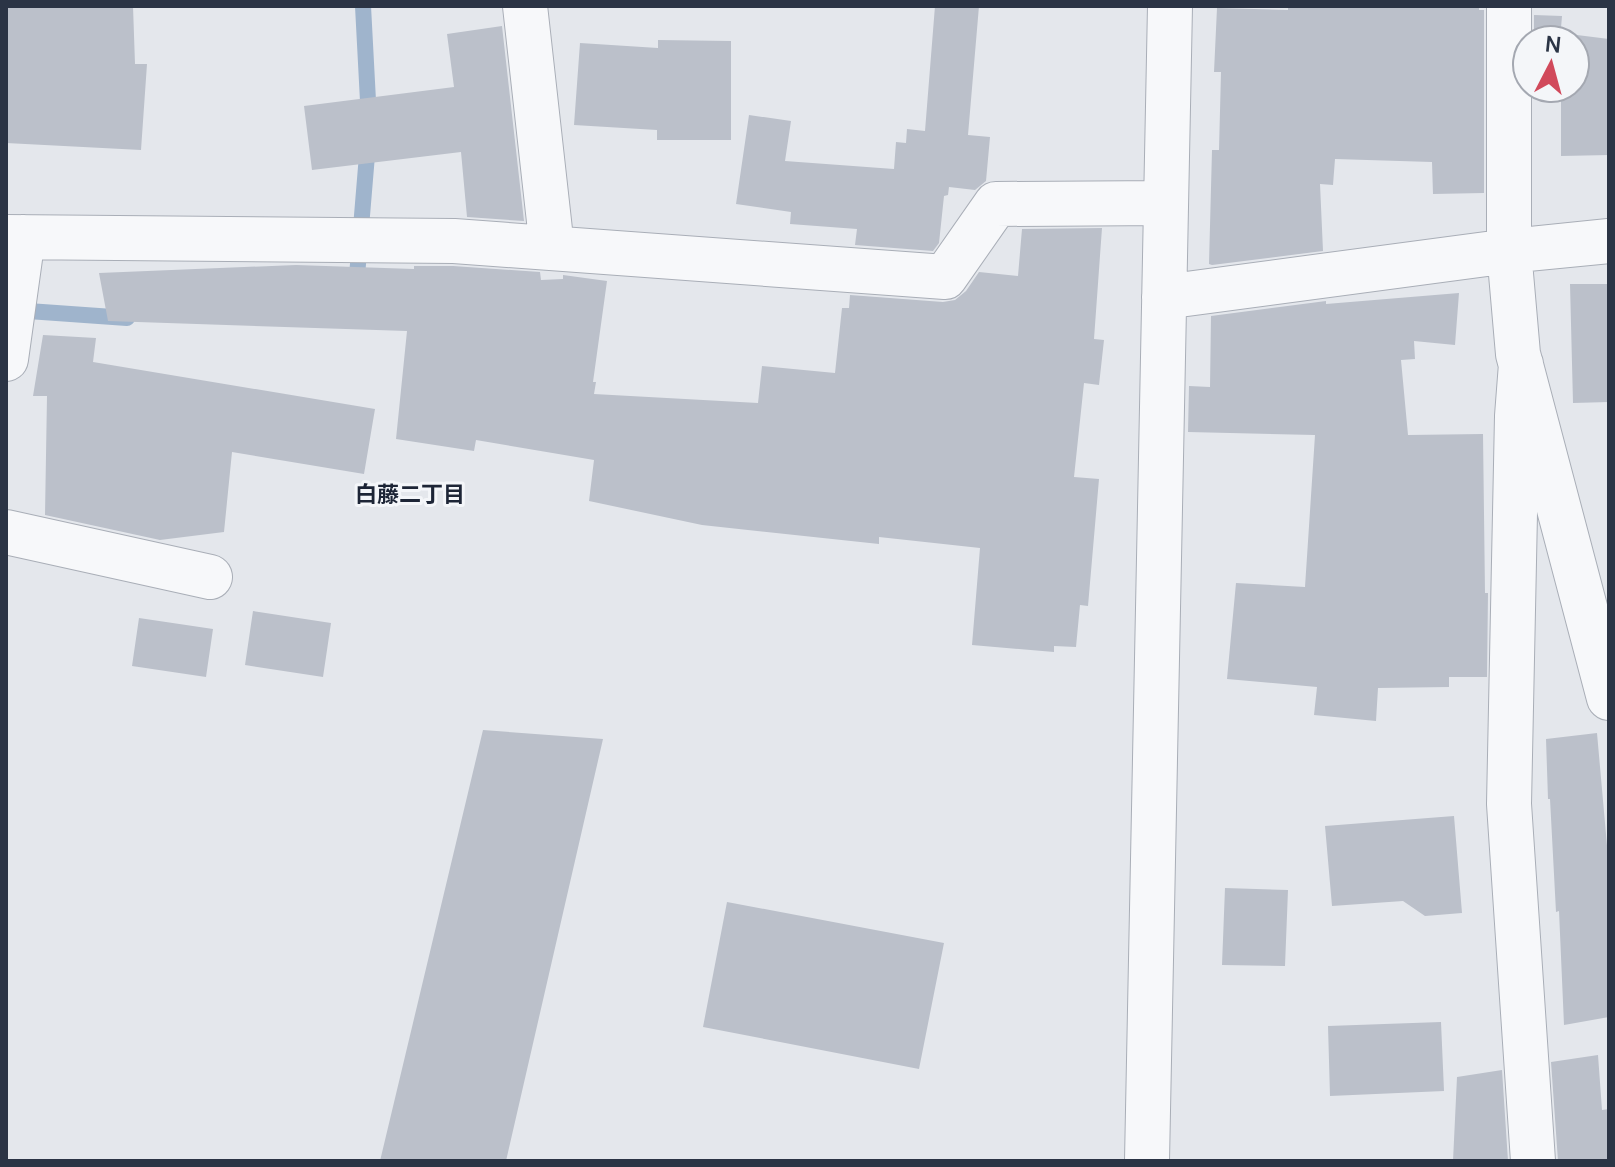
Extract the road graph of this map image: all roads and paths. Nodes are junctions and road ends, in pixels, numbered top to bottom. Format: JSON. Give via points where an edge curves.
{"nodes":[{"id":1,"x":525,"y":6,"type":"edge"},
{"id":2,"x":1170,"y":6,"type":"edge"},
{"id":3,"x":1509,"y":6,"type":"edge"},
{"id":4,"x":1166,"y":203,"type":"junction"},
{"id":5,"x":15,"y":237,"type":"edge"},
{"id":6,"x":1609,"y":241,"type":"edge"},
{"id":7,"x":552,"y":248,"type":"junction"},
{"id":8,"x":1509,"y":251,"type":"junction"},
{"id":9,"x":1164,"y":297,"type":"junction"},
{"id":10,"x":6,"y":359,"type":"edge"},
{"id":11,"x":1521,"y":364,"type":"junction"},
{"id":12,"x":6,"y":532,"type":"edge"},
{"id":13,"x":210,"y":577,"type":"dead end"},
{"id":14,"x":1609,"y":698,"type":"edge"},
{"id":15,"x":1147,"y":1161,"type":"edge"},
{"id":16,"x":1533,"y":1161,"type":"edge"}],
"edges":[{"from":1,"to":7,"type":"street"},
{"from":2,"to":4,"type":"street"},
{"from":3,"to":8,"type":"street"},
{"from":4,"to":7,"type":"street","via":[[996,204],[945,277]]},
{"from":4,"to":9,"type":"street"},
{"from":5,"to":7,"type":"street","via":[[454,241]]},
{"from":5,"to":10,"type":"street"},
{"from":6,"to":8,"type":"street"},
{"from":8,"to":9,"type":"street"},
{"from":8,"to":11,"type":"street"},
{"from":9,"to":15,"type":"street"},
{"from":11,"to":14,"type":"street"},
{"from":11,"to":16,"type":"street","via":[[1509,804]]},
{"from":12,"to":13,"type":"street"}]}
